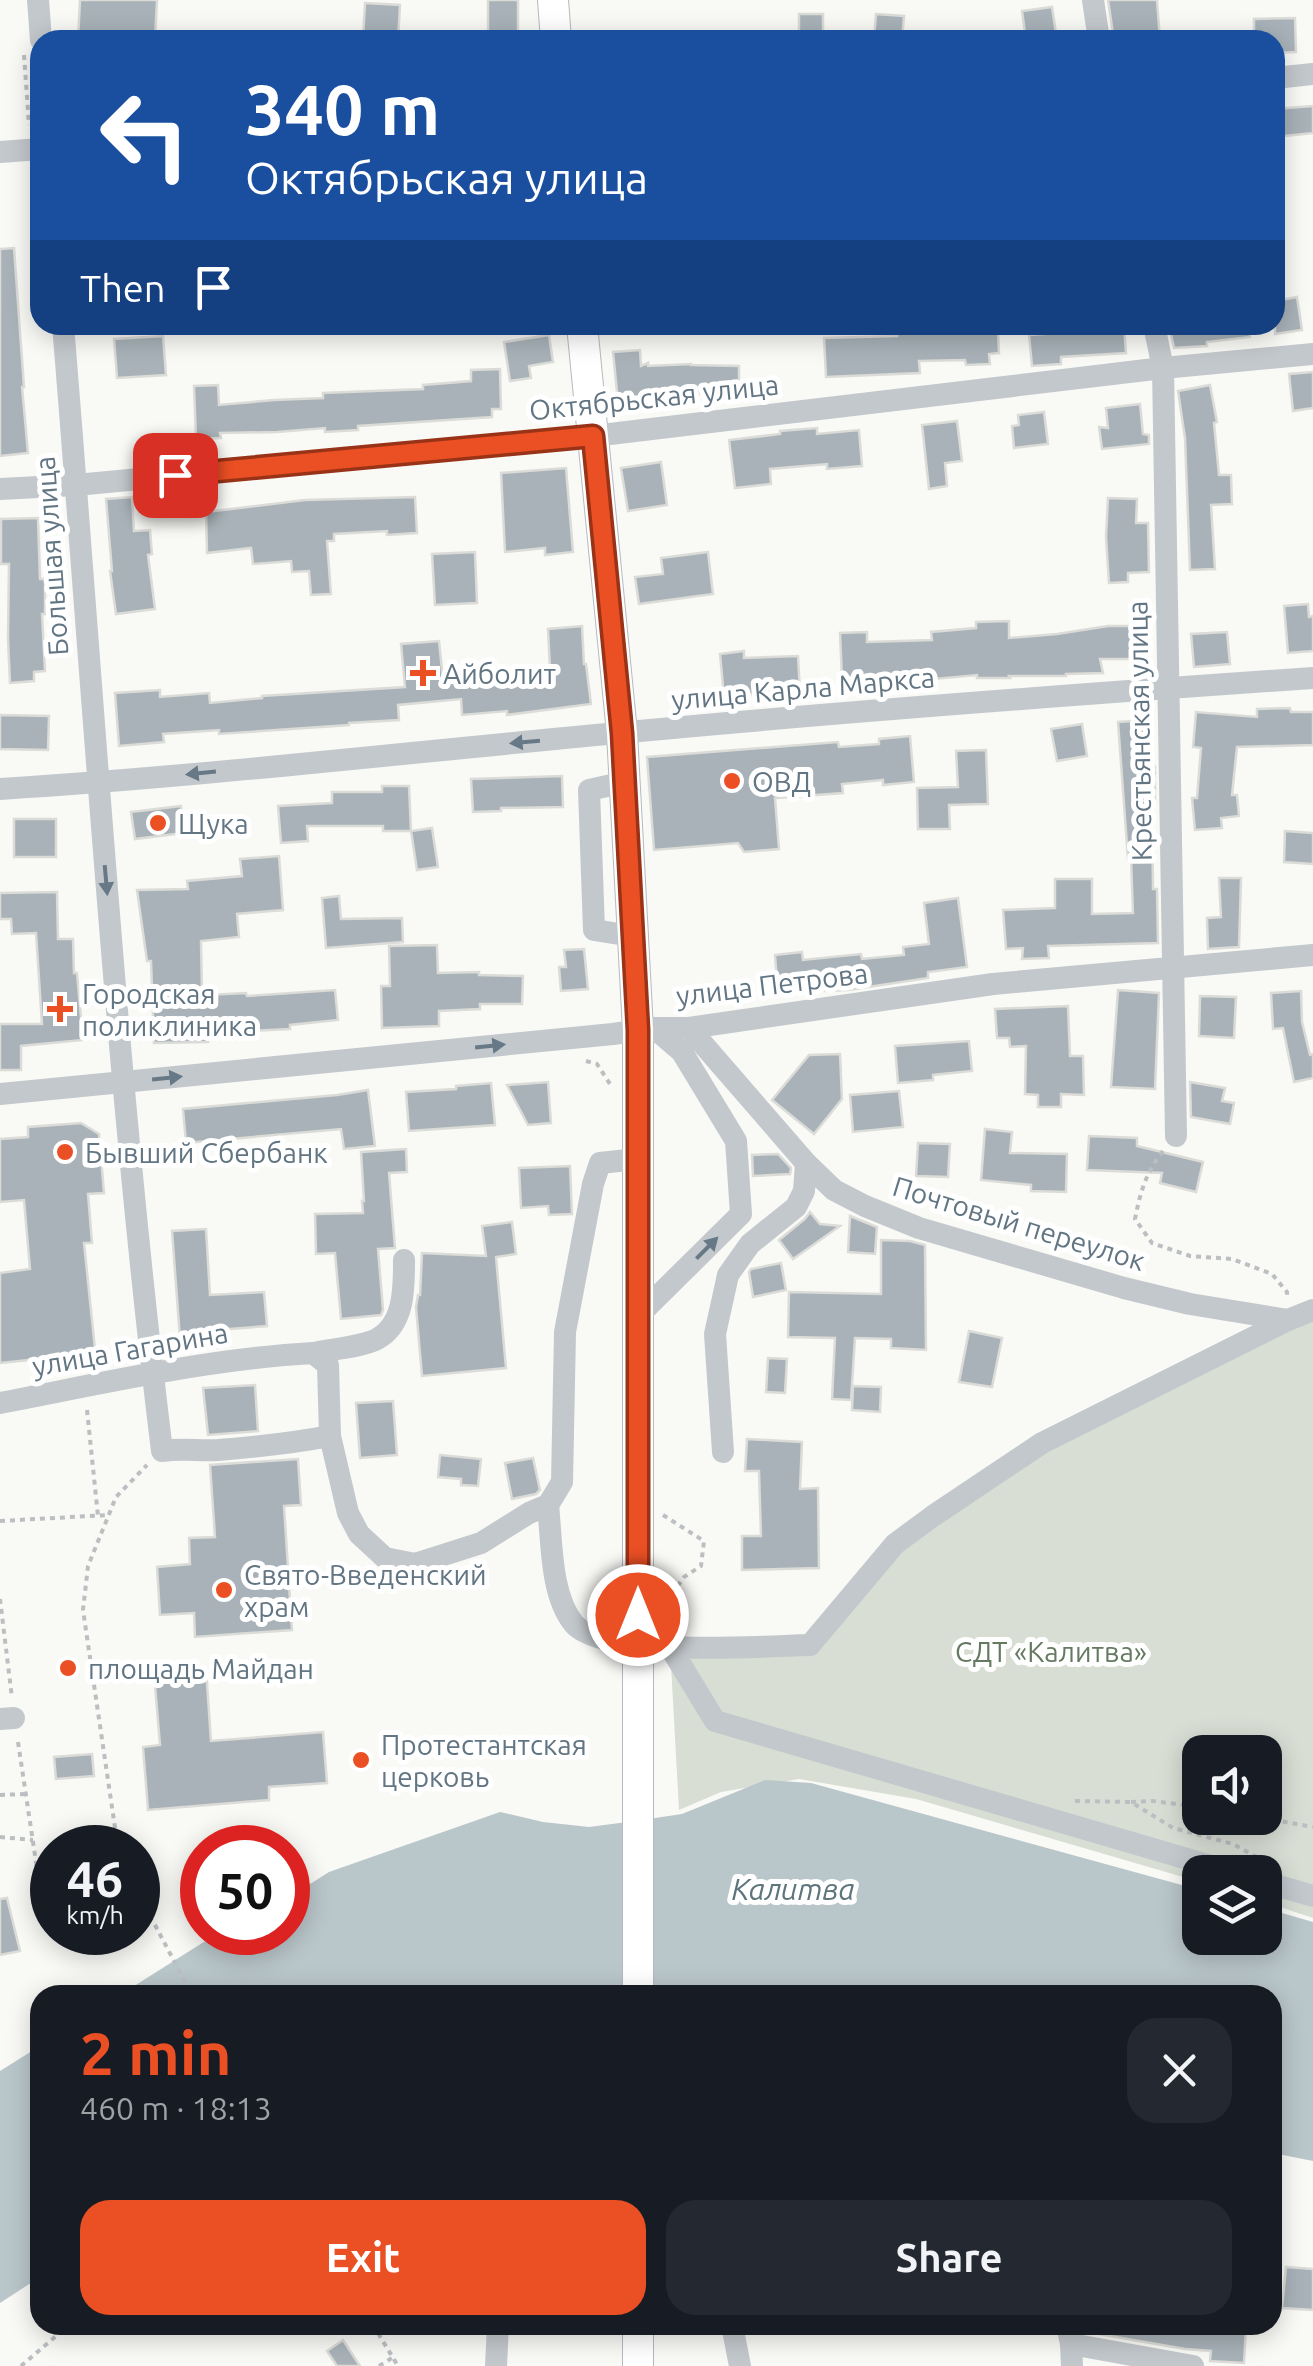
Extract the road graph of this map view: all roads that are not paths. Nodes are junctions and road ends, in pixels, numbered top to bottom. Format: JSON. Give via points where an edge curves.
{"nodes":[{"id":1,"x":38,"y":0,"type":"edge"},
{"id":2,"x":553,"y":0,"type":"edge"},
{"id":3,"x":1093,"y":0,"type":"edge"},
{"id":4,"x":40,"y":30,"type":"edge"},
{"id":5,"x":555,"y":30,"type":"edge"},
{"id":6,"x":1098,"y":30,"type":"edge"},
{"id":7,"x":1313,"y":74,"type":"edge"},
{"id":8,"x":1285,"y":77,"type":"edge"},
{"id":9,"x":30,"y":150,"type":"edge"},
{"id":10,"x":0,"y":152,"type":"edge"},
{"id":11,"x":65,"y":335,"type":"edge"},
{"id":12,"x":583,"y":335,"type":"edge"},
{"id":13,"x":1156,"y":335,"type":"edge"},
{"id":14,"x":1313,"y":354,"type":"edge"},
{"id":15,"x":1163,"y":368,"type":"junction"},
{"id":16,"x":593,"y":436,"type":"junction"},
{"id":17,"x":76,"y":485,"type":"junction"},
{"id":18,"x":0,"y":490,"type":"edge"},
{"id":19,"x":1313,"y":678,"type":"edge"},
{"id":20,"x":1168,"y":688,"type":"junction"},
{"id":21,"x":622,"y":733,"type":"junction"},
{"id":22,"x":97,"y":783,"type":"junction"},
{"id":23,"x":0,"y":789,"type":"edge"},
{"id":24,"x":1313,"y":955,"type":"edge"},
{"id":25,"x":1174,"y":967,"type":"junction"},
{"id":26,"x":689,"y":1028,"type":"junction"},
{"id":27,"x":646,"y":1029,"type":"junction"},
{"id":28,"x":124,"y":1082,"type":"junction"},
{"id":29,"x":0,"y":1094,"type":"edge"},
{"id":30,"x":1176,"y":1136,"type":"road end"},
{"id":31,"x":638,"y":1159,"type":"junction"},
{"id":32,"x":806,"y":1163,"type":"junction"},
{"id":33,"x":404,"y":1260,"type":"dead end"},
{"id":34,"x":1313,"y":1311,"type":"edge"},
{"id":35,"x":638,"y":1316,"type":"junction"},
{"id":36,"x":1288,"y":1320,"type":"junction"},
{"id":37,"x":314,"y":1353,"type":"junction"},
{"id":38,"x":152,"y":1374,"type":"junction"},
{"id":39,"x":0,"y":1403,"type":"edge"},
{"id":40,"x":330,"y":1436,"type":"junction"},
{"id":41,"x":723,"y":1452,"type":"dead end"},
{"id":42,"x":548,"y":1504,"type":"junction"},
{"id":43,"x":668,"y":1647,"type":"junction"},
{"id":44,"x":1182,"y":1858,"type":"edge"},
{"id":45,"x":1282,"y":1887,"type":"edge"},
{"id":46,"x":1313,"y":1896,"type":"edge"},
{"id":47,"x":638,"y":1985,"type":"edge"},
{"id":48,"x":498,"y":2335,"type":"edge"},
{"id":49,"x":638,"y":2335,"type":"edge"},
{"id":50,"x":734,"y":2335,"type":"edge"},
{"id":51,"x":1070,"y":2345,"type":"edge"},
{"id":52,"x":496,"y":2366,"type":"edge"},
{"id":53,"x":638,"y":2366,"type":"edge"},
{"id":54,"x":740,"y":2366,"type":"edge"},
{"id":55,"x":1194,"y":2366,"type":"edge"}],
"edges":[{"from":1,"to":4,"type":"street"},
{"from":2,"to":5,"type":"main road"},
{"from":3,"to":6,"type":"street"},
{"from":7,"to":8,"type":"street"},
{"from":9,"to":10,"type":"street"},
{"from":11,"to":17,"type":"street","name":"Большая улица"},
{"from":12,"to":16,"type":"main road"},
{"from":13,"to":15,"type":"street","name":"Крестьянская улица"},
{"from":14,"to":15,"type":"street","name":"Октябрьская улица"},
{"from":15,"to":16,"type":"street","name":"Октябрьская улица"},
{"from":15,"to":20,"type":"street","name":"Крестьянская улица"},
{"from":16,"to":17,"type":"street","name":"Октябрьская улица"},
{"from":16,"to":21,"type":"main road"},
{"from":17,"to":18,"type":"street","name":"Октябрьская улица"},
{"from":17,"to":22,"type":"street","name":"Большая улица"},
{"from":19,"to":20,"type":"street","name":"улица Карла Маркса"},
{"from":20,"to":21,"type":"street","name":"улица Карла Маркса"},
{"from":20,"to":25,"type":"street","name":"Крестьянская улица"},
{"from":21,"to":22,"type":"street","name":"улица Карла Маркса","one_way":true},
{"from":21,"to":27,"type":"main road","via":[[632,936]]},
{"from":22,"to":23,"type":"street","name":"улица Карла Маркса"},
{"from":22,"to":28,"type":"street","name":"Большая улица","one_way":true},
{"from":24,"to":25,"type":"street","name":"улица Петрова"},
{"from":25,"to":26,"type":"street","name":"улица Петрова","via":[[992,984]]},
{"from":25,"to":30,"type":"street","name":"Крестьянская улица"},
{"from":26,"to":27,"type":"street","name":"улица Петрова"},
{"from":26,"to":32,"type":"street","name":"Почтовый переулок"},
{"from":28,"to":27,"type":"street","name":"улица Петрова","one_way":true},
{"from":27,"to":31,"type":"main road"},
{"from":35,"to":27,"type":"street","one_way":true,"via":[[741,1214],[736,1142],[682,1052]]},
{"from":28,"to":29,"type":"street","name":"улица Петрова"},
{"from":28,"to":38,"type":"street"},
{"from":31,"to":35,"type":"main road"},
{"from":31,"to":42,"type":"street","via":[[600,1163],[593,1184],[565,1332],[562,1482]]},
{"from":32,"to":36,"type":"street","name":"Почтовый переулок","via":[[834,1190],[892,1218],[1190,1304]]},
{"from":32,"to":41,"type":"street","via":[[796,1207],[750,1244],[728,1275],[716,1334]]},
{"from":33,"to":37,"type":"street","name":"улица Гагарина","via":[[401,1308],[387,1330],[375,1340]]},
{"from":34,"to":36,"type":"street"},
{"from":35,"to":47,"type":"main road","bridge":true},
{"from":36,"to":43,"type":"street","via":[[1042,1443],[933,1516],[895,1544],[810,1645]]},
{"from":37,"to":38,"type":"street","name":"улица Гагарина"},
{"from":37,"to":40,"type":"street","via":[[328,1365]]},
{"from":38,"to":39,"type":"street","name":"улица Гагарина"},
{"from":38,"to":40,"type":"street","via":[[162,1452]]},
{"from":40,"to":42,"type":"street","via":[[348,1513],[385,1558],[415,1564],[481,1543]]},
{"from":42,"to":43,"type":"street","via":[[558,1595],[576,1626],[603,1639]]},
{"from":43,"to":44,"type":"street","via":[[714,1722]]},
{"from":45,"to":46,"type":"street"},
{"from":48,"to":52,"type":"street"},
{"from":49,"to":53,"type":"main road"},
{"from":50,"to":54,"type":"street"},
{"from":51,"to":55,"type":"street"}]}
